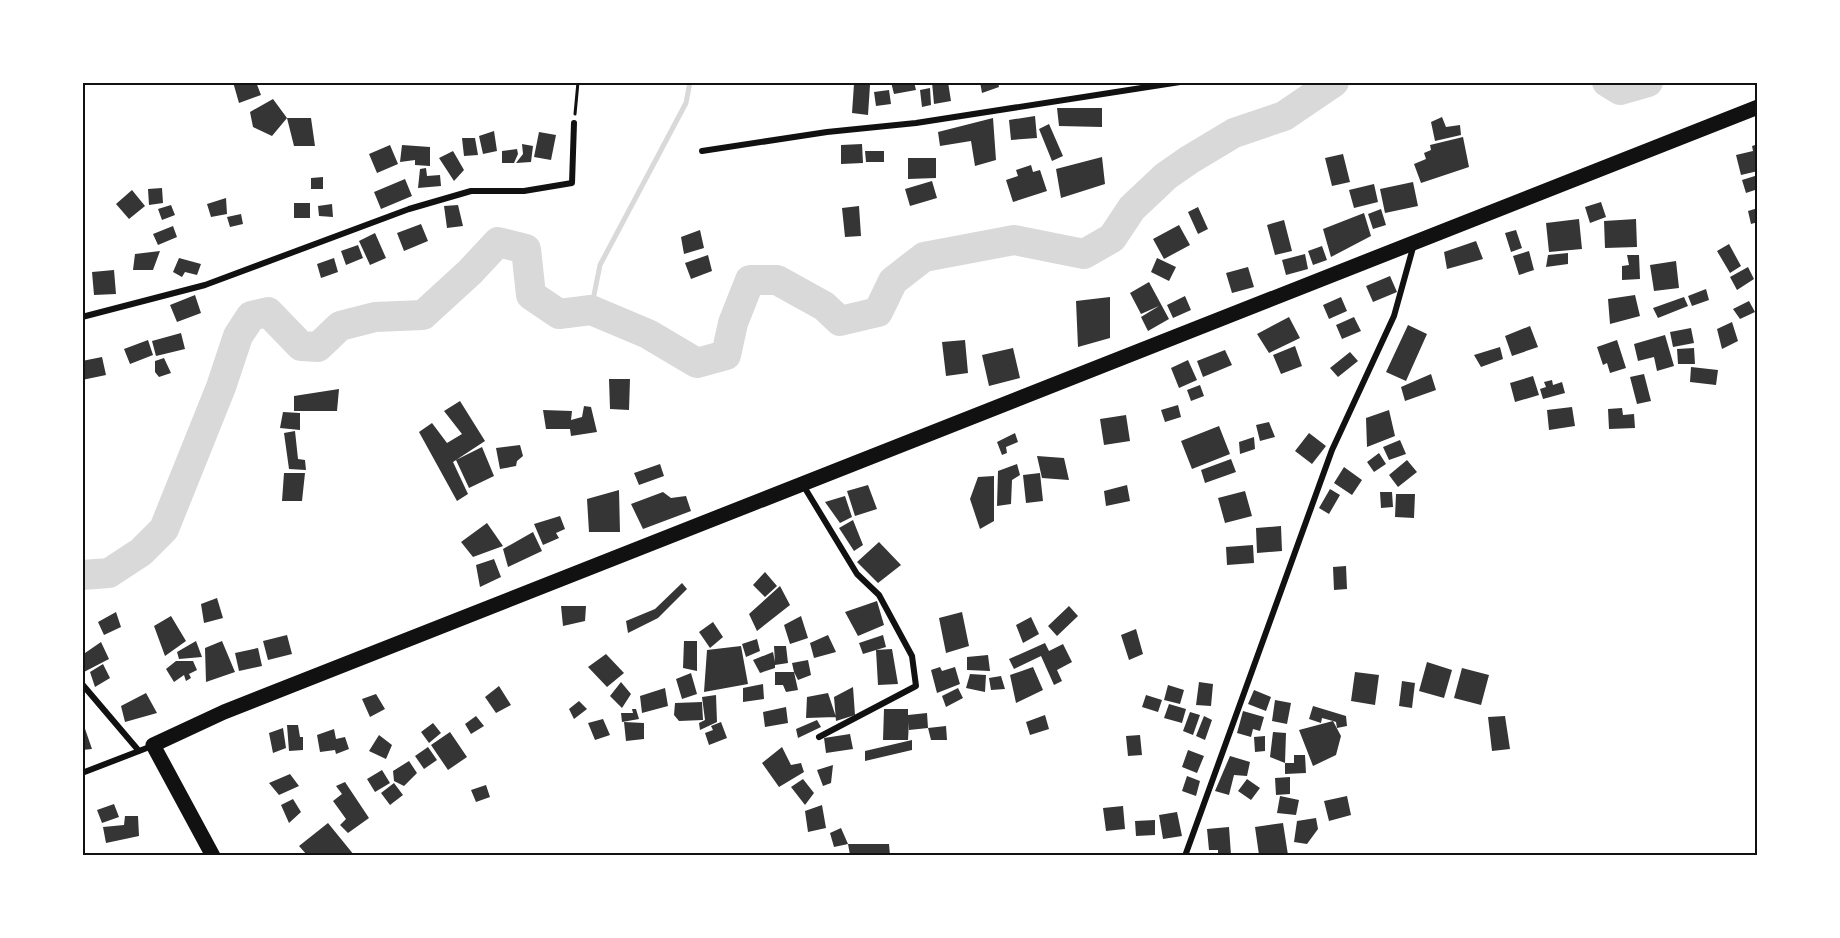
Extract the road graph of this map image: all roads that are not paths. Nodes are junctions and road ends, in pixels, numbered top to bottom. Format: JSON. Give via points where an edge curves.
{"nodes":[{"id":1,"x":1180,"y":82,"type":"edge"},
{"id":2,"x":1758,"y":107,"type":"edge"},
{"id":3,"x":574,"y":123,"type":"road end"},
{"id":4,"x":702,"y":151,"type":"dead end"},
{"id":5,"x":1414,"y":244,"type":"junction"},
{"id":6,"x":82,"y":317,"type":"edge"},
{"id":7,"x":803,"y":484,"type":"junction"},
{"id":8,"x":82,"y":684,"type":"edge"},
{"id":9,"x":819,"y":737,"type":"dead end"},
{"id":10,"x":146,"y":748,"type":"junction"},
{"id":11,"x":82,"y":773,"type":"edge"},
{"id":12,"x":213,"y":855,"type":"edge"},
{"id":13,"x":1185,"y":855,"type":"edge"}],
"edges":[{"from":1,"to":4,"type":"street","via":[[927,122]]},
{"from":2,"to":5,"type":"main road"},
{"from":3,"to":6,"type":"street","via":[[572,183],[524,191],[471,191],[409,209],[205,285]]},
{"from":5,"to":7,"type":"main road"},
{"from":5,"to":13,"type":"street","via":[[1394,316],[1332,450]]},
{"from":7,"to":9,"type":"street","via":[[857,574],[879,596],[912,656],[916,686]]},
{"from":7,"to":10,"type":"main road","via":[[224,712]]},
{"from":8,"to":10,"type":"street"},
{"from":10,"to":11,"type":"street"},
{"from":10,"to":12,"type":"main road"}]}
